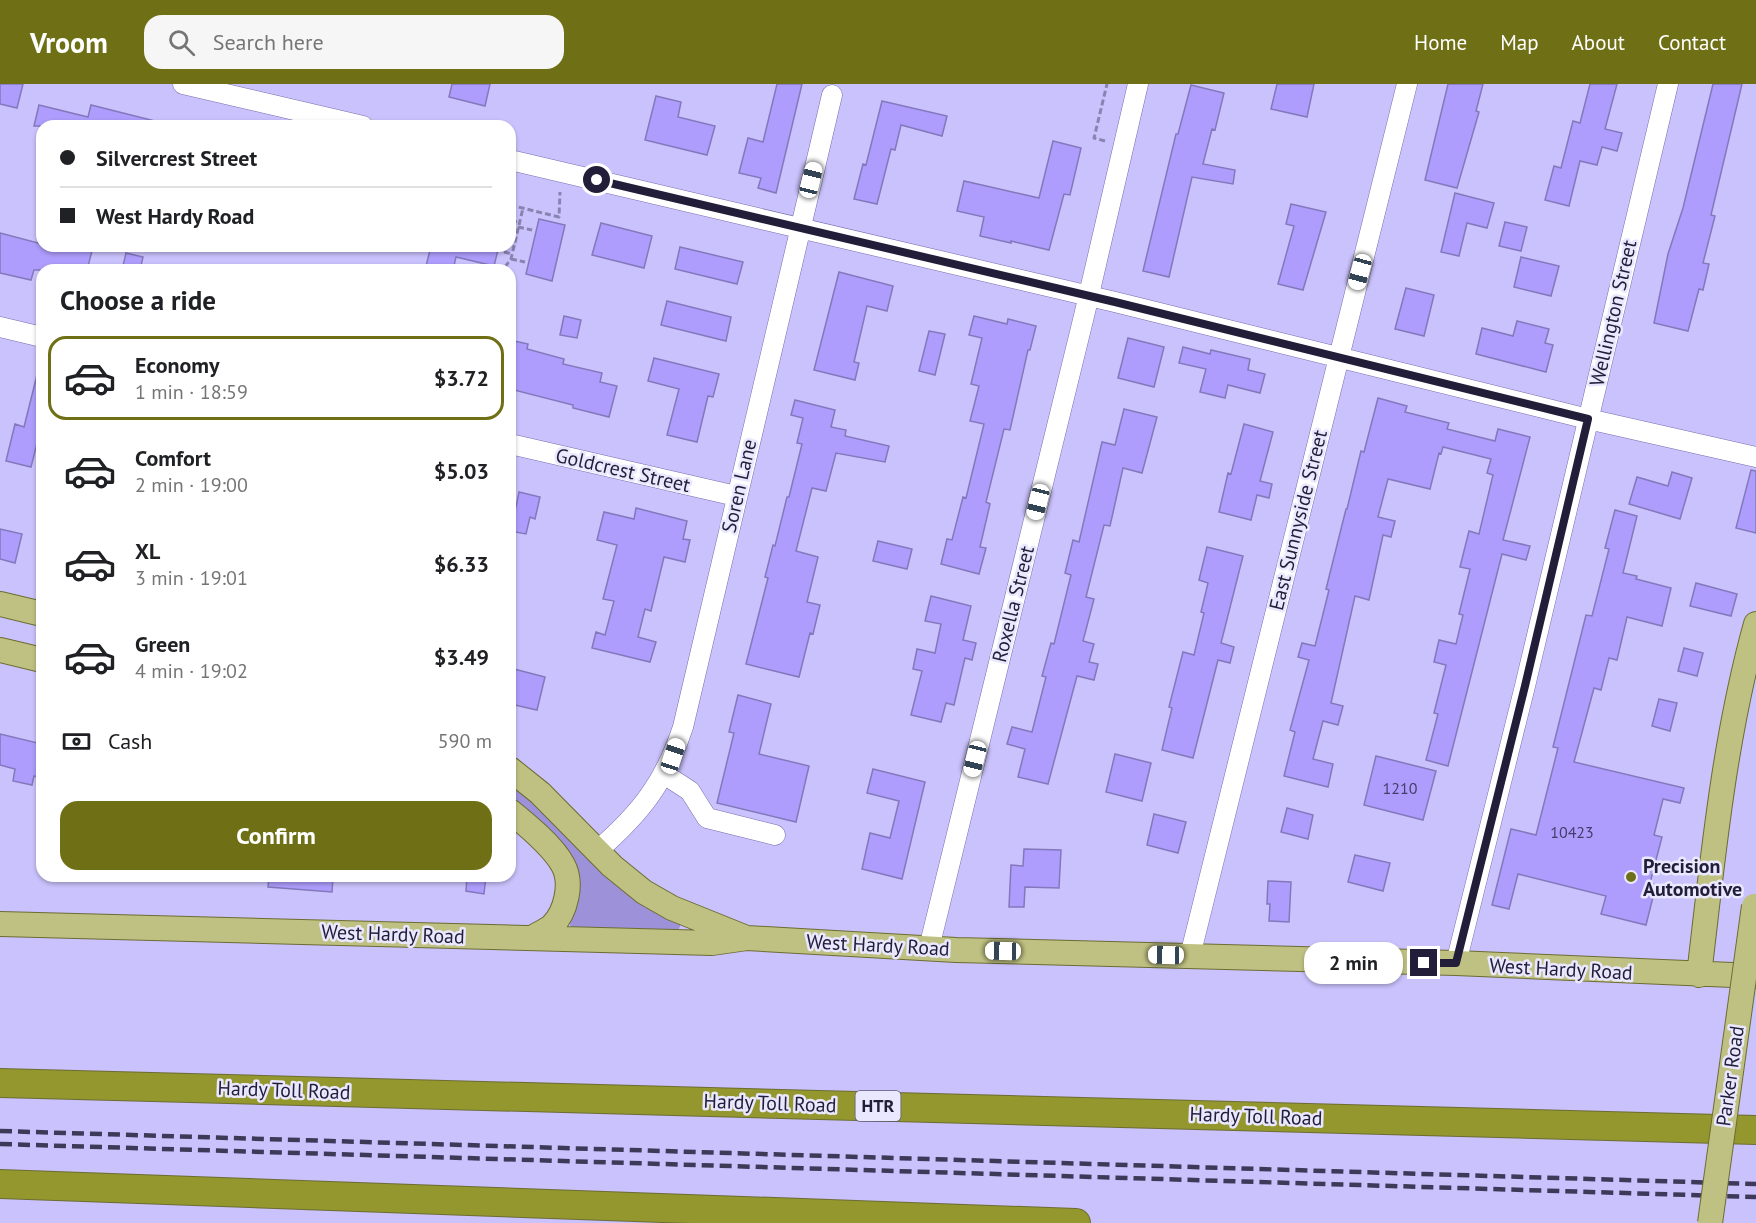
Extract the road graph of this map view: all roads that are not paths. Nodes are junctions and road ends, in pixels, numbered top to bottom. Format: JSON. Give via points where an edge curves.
{"nodes":[{"id":1,"x":183,"y":84,"type":"edge"},
{"id":2,"x":1138,"y":84,"type":"edge"},
{"id":3,"x":1407,"y":84,"type":"edge"},
{"id":4,"x":1668,"y":84,"type":"edge"},
{"id":5,"x":832,"y":95,"type":"dead end"},
{"id":6,"x":337,"y":120,"type":"edge"},
{"id":7,"x":516,"y":161,"type":"edge"},
{"id":8,"x":801,"y":227,"type":"junction"},
{"id":9,"x":1089,"y":297,"type":"junction"},
{"id":10,"x":0,"y":327,"type":"edge"},
{"id":11,"x":36,"y":336,"type":"edge"},
{"id":12,"x":1338,"y":358,"type":"junction"},
{"id":13,"x":1588,"y":419,"type":"junction"},
{"id":14,"x":516,"y":445,"type":"edge"},
{"id":15,"x":1756,"y":457,"type":"edge"},
{"id":16,"x":736,"y":496,"type":"junction"},
{"id":17,"x":0,"y":604,"type":"edge"},
{"id":18,"x":36,"y":613,"type":"edge"},
{"id":19,"x":1756,"y":624,"type":"edge"},
{"id":20,"x":0,"y":650,"type":"edge"},
{"id":21,"x":36,"y":659,"type":"edge"},
{"id":22,"x":516,"y":774,"type":"edge"},
{"id":23,"x":664,"y":774,"type":"junction"},
{"id":24,"x":516,"y":816,"type":"edge"},
{"id":25,"x":775,"y":835,"type":"dead end"},
{"id":26,"x":597,"y":851,"type":"junction"},
{"id":27,"x":1755,"y":899,"type":"edge"},
{"id":28,"x":0,"y":924,"type":"edge"},
{"id":29,"x":532,"y":938,"type":"junction"},
{"id":30,"x":747,"y":938,"type":"junction"},
{"id":31,"x":929,"y":948,"type":"junction"},
{"id":32,"x":1190,"y":956,"type":"junction"},
{"id":33,"x":1456,"y":963,"type":"junction"},
{"id":34,"x":1699,"y":975,"type":"junction"},
{"id":35,"x":1756,"y":976,"type":"edge"},
{"id":36,"x":0,"y":1083,"type":"edge"},
{"id":37,"x":1756,"y":1130,"type":"edge"},
{"id":38,"x":0,"y":1184,"type":"edge"},
{"id":39,"x":1076,"y":1223,"type":"edge"},
{"id":40,"x":1710,"y":1223,"type":"edge"}],
"edges":[{"from":1,"to":6,"type":"street"},
{"from":2,"to":9,"type":"street","name":"Roxella Street"},
{"from":3,"to":12,"type":"street","name":"East Sunnyside Street"},
{"from":4,"to":13,"type":"street","name":"Wellington Street"},
{"from":5,"to":8,"type":"street","name":"Soren Lane"},
{"from":7,"to":8,"type":"street"},
{"from":8,"to":9,"type":"street"},
{"from":8,"to":16,"type":"street","name":"Soren Lane"},
{"from":9,"to":12,"type":"street"},
{"from":9,"to":31,"type":"street","name":"Roxella Street"},
{"from":10,"to":11,"type":"street"},
{"from":12,"to":13,"type":"street"},
{"from":12,"to":32,"type":"street","name":"East Sunnyside Street"},
{"from":13,"to":15,"type":"street"},
{"from":13,"to":33,"type":"street","name":"Wellington Street"},
{"from":14,"to":16,"type":"street","name":"Goldcrest Street"},
{"from":16,"to":23,"type":"street","name":"Soren Lane","via":[[683,727]]},
{"from":17,"to":18,"type":"main road"},
{"from":19,"to":34,"type":"main road","via":[[1721,784]]},
{"from":20,"to":21,"type":"main road"},
{"from":22,"to":26,"type":"main road"},
{"from":23,"to":25,"type":"street","via":[[690,791],[707,818]]},
{"from":23,"to":26,"type":"street","name":"Soren Lane","via":[[632,818]]},
{"from":24,"to":29,"type":"main road","via":[[559,859],[566,874],[566,898],[560,915],[550,928]]},
{"from":26,"to":30,"type":"main road","via":[[644,892],[672,908]]},
{"from":27,"to":40,"type":"main road","name":"Parker Road","bridge":true},
{"from":28,"to":29,"type":"main road","name":"West Hardy Road"},
{"from":29,"to":30,"type":"main road","name":"West Hardy Road","via":[[712,943]]},
{"from":30,"to":31,"type":"main road","name":"West Hardy Road"},
{"from":31,"to":32,"type":"main road","name":"West Hardy Road"},
{"from":32,"to":33,"type":"main road","name":"West Hardy Road"},
{"from":33,"to":34,"type":"main road","name":"West Hardy Road"},
{"from":34,"to":35,"type":"main road","name":"West Hardy Road"},
{"from":36,"to":37,"type":"highway","name":"Hardy Toll Road","number":"HTR"},
{"from":38,"to":39,"type":"highway"}]}
